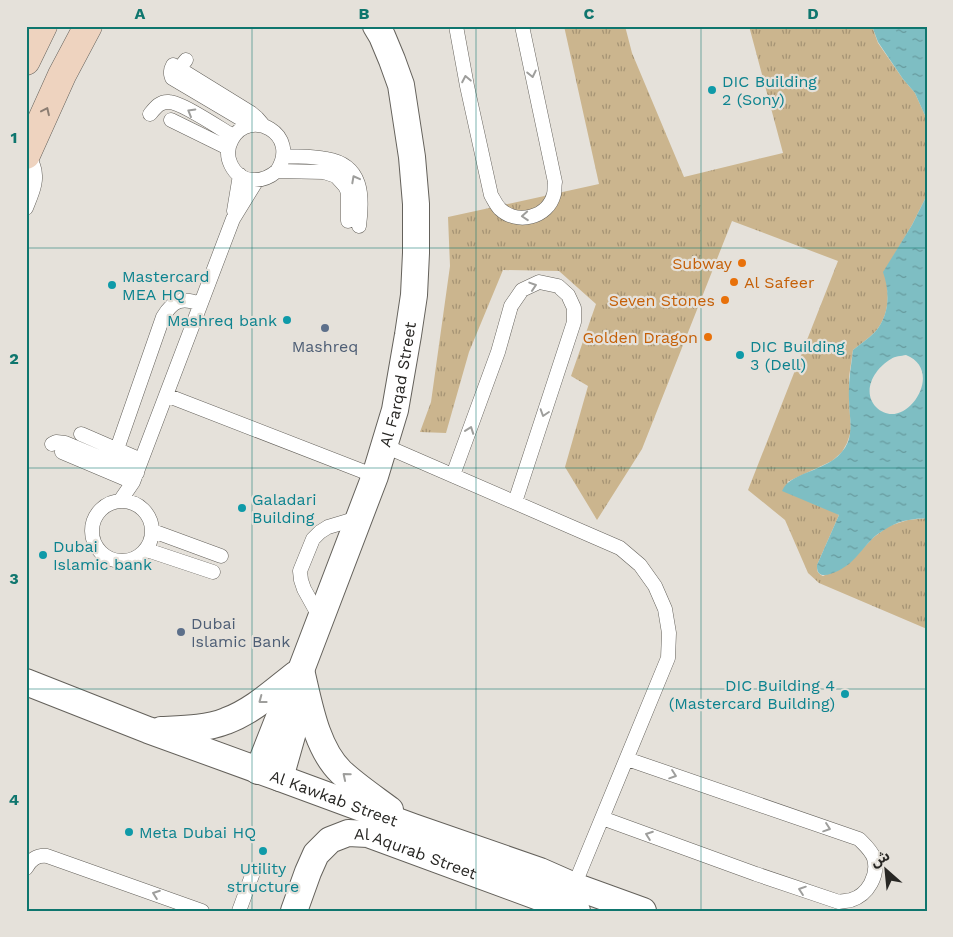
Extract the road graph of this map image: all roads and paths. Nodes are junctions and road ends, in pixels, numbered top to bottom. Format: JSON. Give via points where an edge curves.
{"nodes":[{"id":1,"x":43,"y":26,"type":"edge"},
{"id":2,"x":88,"y":26,"type":"edge"},
{"id":3,"x":376,"y":26,"type":"edge"},
{"id":4,"x":395,"y":26,"type":"edge"},
{"id":5,"x":456,"y":26,"type":"edge"},
{"id":6,"x":522,"y":26,"type":"edge"},
{"id":7,"x":26,"y":61,"type":"edge"},
{"id":8,"x":179,"y":62,"type":"dead end"},
{"id":9,"x":401,"y":85,"type":"junction"},
{"id":10,"x":150,"y":114,"type":"dead end"},
{"id":11,"x":171,"y":120,"type":"dead end"},
{"id":12,"x":258,"y":125,"type":"junction"},
{"id":13,"x":231,"y":142,"type":"junction"},
{"id":14,"x":26,"y":155,"type":"edge"},
{"id":15,"x":284,"y":156,"type":"junction"},
{"id":16,"x":277,"y":171,"type":"junction"},
{"id":17,"x":240,"y":175,"type":"junction"},
{"id":18,"x":256,"y":180,"type":"junction"},
{"id":19,"x":26,"y":208,"type":"edge"},
{"id":20,"x":233,"y":219,"type":"junction"},
{"id":21,"x":200,"y":304,"type":"junction"},
{"id":22,"x":166,"y":396,"type":"junction"},
{"id":23,"x":81,"y":434,"type":"dead end"},
{"id":24,"x":385,"y":446,"type":"junction"},
{"id":25,"x":57,"y":448,"type":"dead end"},
{"id":26,"x":116,"y":450,"type":"junction"},
{"id":27,"x":137,"y":471,"type":"junction"},
{"id":28,"x":453,"y":475,"type":"junction"},
{"id":29,"x":375,"y":476,"type":"junction"},
{"id":30,"x":120,"y":500,"type":"junction"},
{"id":31,"x":515,"y":502,"type":"junction"},
{"id":32,"x":139,"y":505,"type":"junction"},
{"id":33,"x":358,"y":518,"type":"junction"},
{"id":34,"x":153,"y":531,"type":"junction"},
{"id":35,"x":147,"y":550,"type":"junction"},
{"id":36,"x":221,"y":556,"type":"dead end"},
{"id":37,"x":213,"y":572,"type":"dead end"},
{"id":38,"x":320,"y":618,"type":"junction"},
{"id":39,"x":301,"y":670,"type":"junction"},
{"id":40,"x":26,"y":682,"type":"edge"},
{"id":41,"x":148,"y":730,"type":"junction"},
{"id":42,"x":627,"y":759,"type":"junction"},
{"id":43,"x":269,"y":774,"type":"junction"},
{"id":44,"x":602,"y":818,"type":"junction"},
{"id":45,"x":413,"y":827,"type":"junction"},
{"id":46,"x":26,"y":868,"type":"edge"},
{"id":47,"x":254,"y":870,"type":"dead end"},
{"id":48,"x":576,"y":898,"type":"edge"},
{"id":49,"x":202,"y":911,"type":"edge"},
{"id":50,"x":239,"y":911,"type":"edge"},
{"id":51,"x":294,"y":911,"type":"edge"},
{"id":52,"x":643,"y":911,"type":"edge"}],
"edges":[{"from":1,"to":7,"type":"street"},
{"from":14,"to":2,"type":"street","one_way":true},
{"from":3,"to":9,"type":"street","name":"Al Farqad Street"},
{"from":4,"to":9,"type":"street","name":"Al Farqad Street"},
{"from":6,"to":5,"type":"lane","one_way":true,"via":[[555,182],[554,195],[547,206],[537,215],[523,218],[509,216],[498,208],[491,196]]},
{"from":8,"to":12,"type":"lane","via":[[183,71],[258,118]]},
{"from":9,"to":24,"type":"street","name":"Al Farqad Street","via":[[412,157],[416,252],[408,335]]},
{"from":13,"to":10,"type":"lane","one_way":true,"via":[[180,106],[169,102],[158,105]]},
{"from":11,"to":13,"type":"lane"},
{"from":12,"to":13,"type":"lane","via":[[240,130]]},
{"from":12,"to":15,"type":"lane","via":[[276,134],[281,140]]},
{"from":13,"to":17,"type":"lane","via":[[229,159]]},
{"from":14,"to":19,"type":"lane","via":[[33,165],[35,177]]},
{"from":15,"to":16,"type":"lane"},
{"from":16,"to":15,"type":"lane","one_way":true,"via":[[324,172],[336,176],[348,192],[353,223],[361,210],[358,182],[340,163]]},
{"from":16,"to":18,"type":"lane","via":[[272,176]]},
{"from":17,"to":18,"type":"lane"},
{"from":17,"to":20,"type":"lane"},
{"from":18,"to":20,"type":"lane"},
{"from":20,"to":21,"type":"lane"},
{"from":21,"to":22,"type":"lane"},
{"from":21,"to":26,"type":"lane","via":[[179,300],[169,307]]},
{"from":22,"to":27,"type":"lane"},
{"from":22,"to":29,"type":"lane"},
{"from":23,"to":26,"type":"lane"},
{"from":24,"to":28,"type":"lane"},
{"from":24,"to":29,"type":"street","name":"Al Farqad Street"},
{"from":25,"to":27,"type":"lane"},
{"from":26,"to":27,"type":"lane"},
{"from":27,"to":30,"type":"lane"},
{"from":27,"to":32,"type":"lane"},
{"from":28,"to":31,"type":"lane"},
{"from":28,"to":31,"type":"lane","one_way":true,"via":[[498,352],[511,306],[522,290],[539,282],[558,286],[568,295],[574,308],[574,322]]},
{"from":29,"to":33,"type":"street","name":"Al Farqad Street"},
{"from":30,"to":32,"type":"lane"},
{"from":30,"to":35,"type":"lane","via":[[110,503],[96,517],[92,526],[95,546],[102,554],[120,562],[130,561]]},
{"from":31,"to":42,"type":"lane","via":[[620,548],[640,565],[655,586],[668,625],[668,658]]},
{"from":32,"to":34,"type":"lane","via":[[147,512]]},
{"from":33,"to":38,"type":"street","name":"Al Farqad Street"},
{"from":33,"to":38,"type":"lane","via":[[320,532],[313,539],[300,571],[304,589]]},
{"from":34,"to":35,"type":"lane"},
{"from":34,"to":36,"type":"lane"},
{"from":35,"to":37,"type":"lane"},
{"from":38,"to":39,"type":"street","name":"Al Farqad Street"},
{"from":39,"to":41,"type":"street","one_way":true,"via":[[261,702],[226,722],[207,727]]},
{"from":39,"to":43,"type":"street","name":"Al Farqad Street","via":[[278,720]]},
{"from":45,"to":39,"type":"street","one_way":true,"via":[[340,772],[329,758],[321,743]]},
{"from":40,"to":41,"type":"street","name":"Al Kawkab Street"},
{"from":41,"to":43,"type":"street","name":"Al Kawkab Street"},
{"from":42,"to":44,"type":"lane"},
{"from":42,"to":44,"type":"lane","one_way":true,"via":[[859,840],[874,858],[872,883],[864,894],[839,902]]},
{"from":43,"to":45,"type":"street","name":"Al Kawkab Street"},
{"from":44,"to":48,"type":"lane"},
{"from":45,"to":48,"type":"street","name":"Al Kawkab Street","via":[[540,871]]},
{"from":49,"to":46,"type":"lane","one_way":true,"via":[[47,856],[35,857]]},
{"from":47,"to":50,"type":"lane"},
{"from":48,"to":51,"type":"street","name":"Al Aqurab Street","via":[[368,834],[348,833],[330,840],[316,854]]},
{"from":48,"to":52,"type":"street","name":"Al Kawkab Street"}]}
